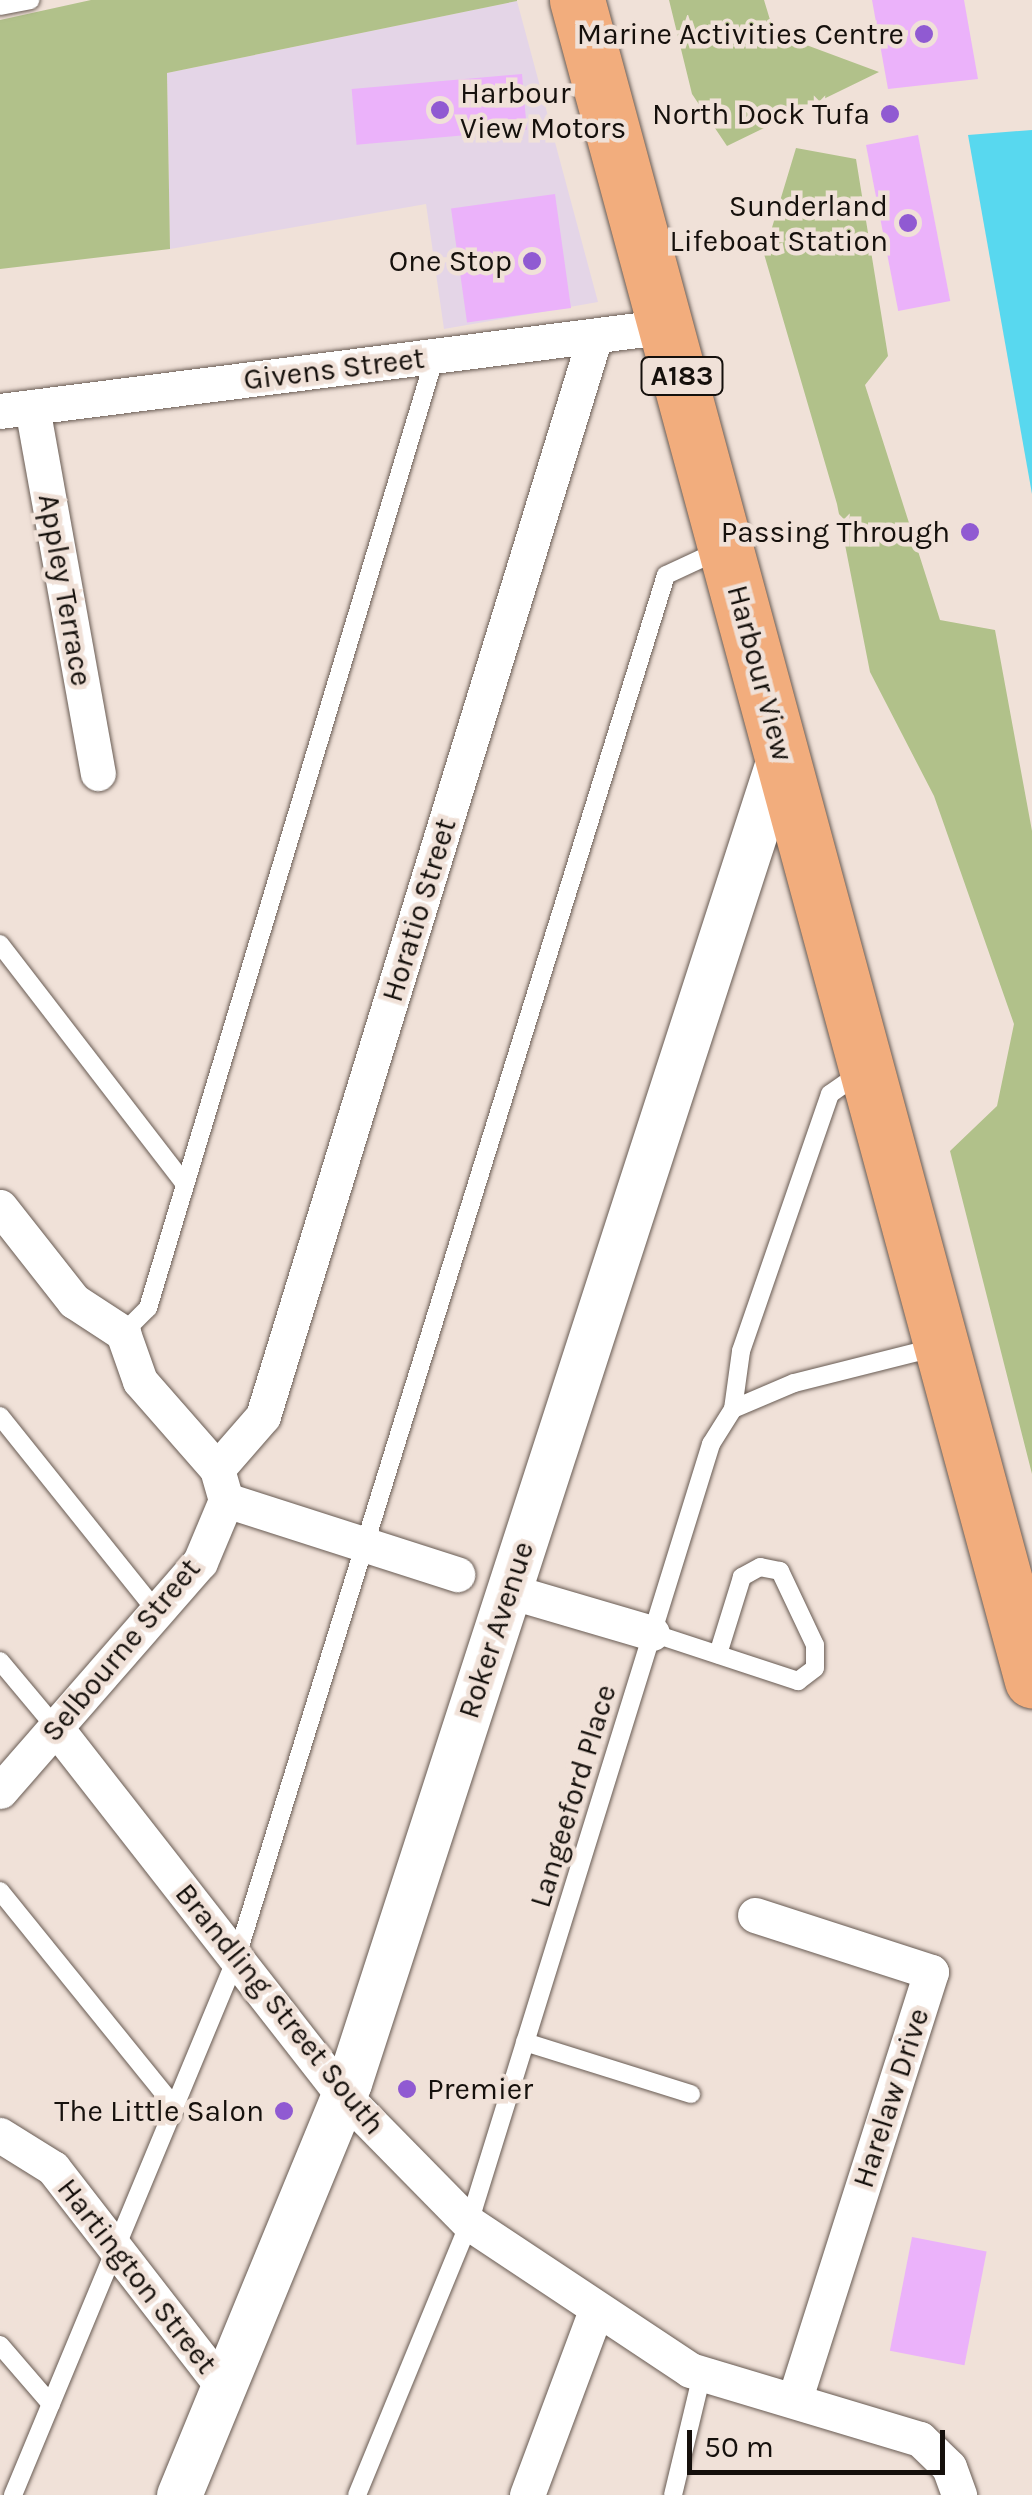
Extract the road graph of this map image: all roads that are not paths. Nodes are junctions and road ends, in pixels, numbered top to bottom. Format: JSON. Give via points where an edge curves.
{"nodes":[{"id":1,"x":30,"y":0,"type":"edge"},
{"id":2,"x":577,"y":0,"type":"edge"},
{"id":3,"x":0,"y":6,"type":"edge"},
{"id":4,"x":669,"y":326,"type":"junction"},
{"id":5,"x":595,"y":336,"type":"junction"},
{"id":6,"x":435,"y":356,"type":"junction"},
{"id":7,"x":16,"y":409,"type":"edge"},
{"id":8,"x":726,"y":546,"type":"junction"},
{"id":9,"x":781,"y":753,"type":"junction"},
{"id":10,"x":98,"y":773,"type":"dead end"},
{"id":11,"x":0,"y":944,"type":"edge"},
{"id":12,"x":866,"y":1069,"type":"junction"},
{"id":13,"x":183,"y":1182,"type":"junction"},
{"id":14,"x":0,"y":1207,"type":"edge"},
{"id":15,"x":123,"y":1333,"type":"junction"},
{"id":16,"x":942,"y":1346,"type":"junction"},
{"id":17,"x":733,"y":1410,"type":"junction"},
{"id":18,"x":0,"y":1416,"type":"edge"},
{"id":19,"x":222,"y":1484,"type":"junction"},
{"id":20,"x":360,"y":1543,"type":"junction"},
{"id":21,"x":456,"y":1574,"type":"dead end"},
{"id":22,"x":509,"y":1591,"type":"junction"},
{"id":23,"x":156,"y":1612,"type":"junction"},
{"id":24,"x":652,"y":1633,"type":"junction"},
{"id":25,"x":718,"y":1654,"type":"junction"},
{"id":26,"x":0,"y":1661,"type":"edge"},
{"id":27,"x":1032,"y":1680,"type":"edge"},
{"id":28,"x":56,"y":1728,"type":"junction"},
{"id":29,"x":0,"y":1791,"type":"edge"},
{"id":30,"x":0,"y":1891,"type":"edge"},
{"id":31,"x":755,"y":1915,"type":"dead end"},
{"id":32,"x":236,"y":1959,"type":"junction"},
{"id":33,"x":525,"y":2042,"type":"junction"},
{"id":34,"x":692,"y":2094,"type":"dead end"},
{"id":35,"x":344,"y":2096,"type":"junction"},
{"id":36,"x":176,"y":2108,"type":"junction"},
{"id":37,"x":0,"y":2135,"type":"edge"},
{"id":38,"x":469,"y":2222,"type":"junction"},
{"id":39,"x":117,"y":2250,"type":"junction"},
{"id":40,"x":596,"y":2310,"type":"junction"},
{"id":41,"x":0,"y":2345,"type":"edge"},
{"id":42,"x":702,"y":2374,"type":"junction"},
{"id":43,"x":224,"y":2386,"type":"junction"},
{"id":44,"x":794,"y":2401,"type":"junction"},
{"id":45,"x":51,"y":2404,"type":"junction"},
{"id":46,"x":13,"y":2495,"type":"edge"},
{"id":47,"x":178,"y":2495,"type":"edge"},
{"id":48,"x":357,"y":2495,"type":"edge"},
{"id":49,"x":527,"y":2495,"type":"edge"},
{"id":50,"x":673,"y":2495,"type":"edge"},
{"id":51,"x":959,"y":2495,"type":"edge"}],
"edges":[{"from":1,"to":3,"type":"lane"},
{"from":2,"to":4,"type":"main road","name":"Harbour View","number":"A183"},
{"from":4,"to":5,"type":"street","name":"Givens Street"},
{"from":4,"to":8,"type":"main road","name":"Harbour View","number":"A183"},
{"from":5,"to":6,"type":"street","name":"Givens Street"},
{"from":5,"to":19,"type":"street","name":"Horatio Street","via":[[264,1416]]},
{"from":6,"to":7,"type":"street","name":"Givens Street"},
{"from":6,"to":13,"type":"lane"},
{"from":7,"to":10,"type":"street","name":"Appley Terrace"},
{"from":8,"to":9,"type":"main road","name":"Harbour View","number":"A183"},
{"from":8,"to":20,"type":"lane","via":[[666,575]]},
{"from":9,"to":12,"type":"main road","name":"Harbour View","number":"A183"},
{"from":9,"to":22,"type":"street","name":"Roker Avenue"},
{"from":11,"to":13,"type":"lane"},
{"from":12,"to":16,"type":"main road","name":"Harbour View","number":"A183"},
{"from":12,"to":17,"type":"lane","via":[[830,1094],[741,1351]]},
{"from":13,"to":15,"type":"lane","via":[[148,1308]]},
{"from":14,"to":15,"type":"street","via":[[74,1301]]},
{"from":15,"to":19,"type":"street","via":[[140,1381]]},
{"from":16,"to":17,"type":"lane","via":[[794,1383]]},
{"from":16,"to":27,"type":"main road","number":"A183"},
{"from":17,"to":24,"type":"lane","name":"Langeeford Place","via":[[710,1444]]},
{"from":18,"to":23,"type":"lane"},
{"from":19,"to":20,"type":"street"},
{"from":19,"to":23,"type":"street","name":"Selbourne Street","via":[[200,1562]]},
{"from":20,"to":21,"type":"street"},
{"from":20,"to":32,"type":"lane"},
{"from":22,"to":24,"type":"street"},
{"from":22,"to":35,"type":"street","name":"Roker Avenue"},
{"from":23,"to":28,"type":"street","name":"Selbourne Street"},
{"from":24,"to":25,"type":"lane"},
{"from":24,"to":33,"type":"lane","name":"Langeeford Place"},
{"from":25,"to":25,"type":"lane","via":[[742,1578],[760,1567],[780,1571],[807,1618],[815,1668],[798,1681]]},
{"from":26,"to":28,"type":"lane"},
{"from":28,"to":29,"type":"street","name":"Selbourne Street"},
{"from":28,"to":32,"type":"street","name":"Brandling Street South"},
{"from":30,"to":36,"type":"lane"},
{"from":31,"to":44,"type":"street","name":"Harelaw Drive","via":[[931,1972]]},
{"from":32,"to":35,"type":"street","name":"Brandling Street South"},
{"from":32,"to":36,"type":"lane"},
{"from":33,"to":34,"type":"lane"},
{"from":33,"to":38,"type":"lane","name":"Langeeford Place"},
{"from":35,"to":38,"type":"street","name":"Brandling Street South"},
{"from":35,"to":43,"type":"street","name":"Roker Avenue"},
{"from":36,"to":39,"type":"lane"},
{"from":37,"to":39,"type":"street","name":"Hartington Street","via":[[53,2168]]},
{"from":38,"to":40,"type":"street","name":"Brandling Street South"},
{"from":38,"to":48,"type":"lane","name":"Langeeford Place"},
{"from":39,"to":43,"type":"street","name":"Hartington Street"},
{"from":39,"to":45,"type":"lane"},
{"from":40,"to":42,"type":"street","name":"Brandling Street South"},
{"from":40,"to":49,"type":"street"},
{"from":41,"to":45,"type":"lane"},
{"from":42,"to":44,"type":"street","name":"Brandling Street South"},
{"from":42,"to":50,"type":"lane"},
{"from":43,"to":47,"type":"street","name":"Roker Avenue"},
{"from":44,"to":51,"type":"street","name":"Brandling Street South","via":[[920,2439],[950,2467]]},
{"from":45,"to":46,"type":"lane"}]}
